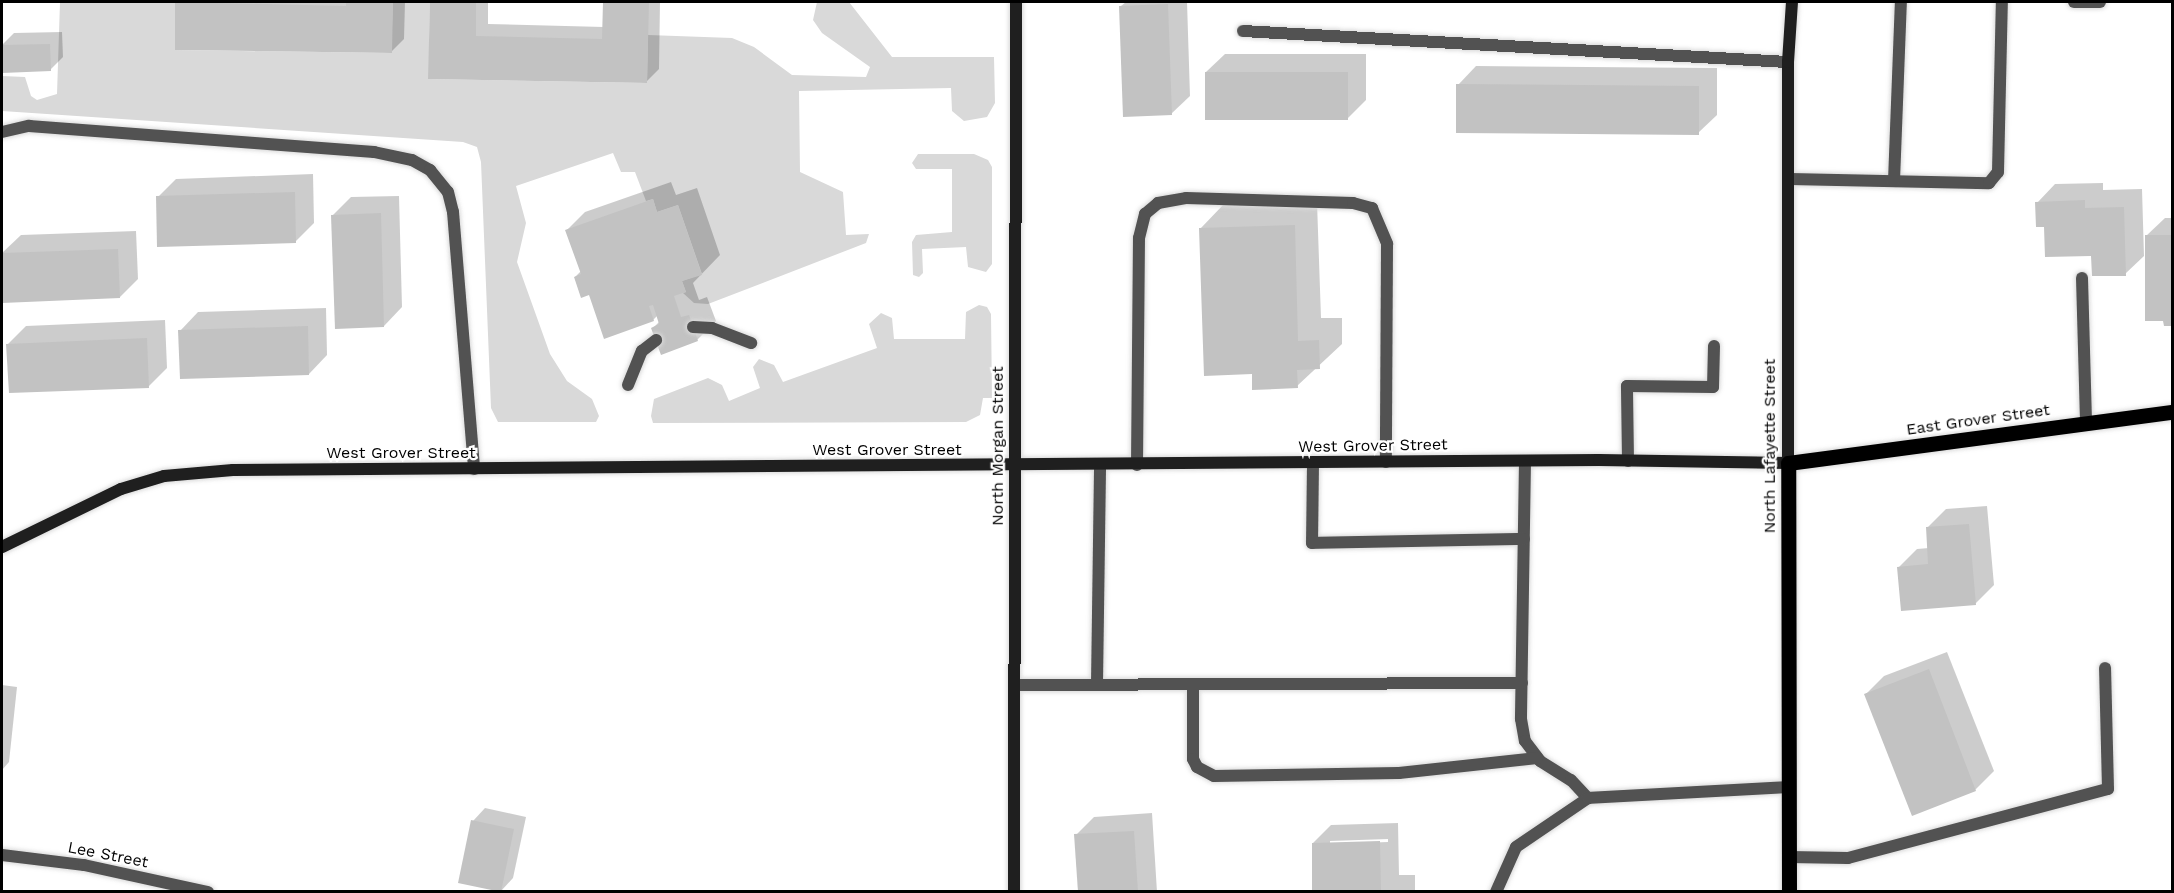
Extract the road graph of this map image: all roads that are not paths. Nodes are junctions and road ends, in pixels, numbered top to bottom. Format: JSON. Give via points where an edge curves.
{"nodes":[{"id":1,"x":1016,"y":2,"type":"edge"},
{"id":2,"x":1792,"y":2,"type":"edge"},
{"id":3,"x":1901,"y":2,"type":"edge"},
{"id":4,"x":2002,"y":2,"type":"edge"},
{"id":5,"x":2074,"y":2,"type":"edge"},
{"id":6,"x":2100,"y":2,"type":"edge"},
{"id":7,"x":1243,"y":31,"type":"dead end"},
{"id":8,"x":1788,"y":62,"type":"junction"},
{"id":9,"x":2,"y":132,"type":"edge"},
{"id":10,"x":1790,"y":179,"type":"junction"},
{"id":11,"x":1894,"y":181,"type":"junction"},
{"id":12,"x":2082,"y":278,"type":"dead end"},
{"id":13,"x":693,"y":327,"type":"dead end"},
{"id":14,"x":656,"y":340,"type":"dead end"},
{"id":15,"x":751,"y":343,"type":"dead end"},
{"id":16,"x":1714,"y":346,"type":"dead end"},
{"id":17,"x":628,"y":385,"type":"dead end"},
{"id":18,"x":2172,"y":411,"type":"edge"},
{"id":19,"x":2086,"y":423,"type":"junction"},
{"id":20,"x":1525,"y":460,"type":"junction"},
{"id":21,"x":1628,"y":461,"type":"junction"},
{"id":22,"x":1386,"y":462,"type":"junction"},
{"id":23,"x":1312,"y":463,"type":"junction"},
{"id":24,"x":1788,"y":463,"type":"junction"},
{"id":25,"x":1100,"y":465,"type":"junction"},
{"id":26,"x":1137,"y":465,"type":"junction"},
{"id":27,"x":1015,"y":466,"type":"junction"},
{"id":28,"x":474,"y":469,"type":"junction"},
{"id":29,"x":1524,"y":539,"type":"junction"},
{"id":30,"x":2,"y":547,"type":"edge"},
{"id":31,"x":2105,"y":668,"type":"dead end"},
{"id":32,"x":1522,"y":683,"type":"junction"},
{"id":33,"x":1097,"y":684,"type":"junction"},
{"id":34,"x":1192,"y":684,"type":"junction"},
{"id":35,"x":1015,"y":685,"type":"junction"},
{"id":36,"x":1537,"y":758,"type":"junction"},
{"id":37,"x":1788,"y":787,"type":"junction"},
{"id":38,"x":1588,"y":798,"type":"junction"},
{"id":39,"x":2,"y":855,"type":"edge"},
{"id":40,"x":1789,"y":857,"type":"junction"},
{"id":41,"x":208,"y":891,"type":"edge"},
{"id":42,"x":1014,"y":891,"type":"edge"},
{"id":43,"x":1496,"y":891,"type":"edge"},
{"id":44,"x":1789,"y":891,"type":"edge"}],
"edges":[{"from":1,"to":27,"type":"street","name":"North Morgan Street"},
{"from":2,"to":8,"type":"street","name":"North Lafayette Street"},
{"from":3,"to":11,"type":"street"},
{"from":4,"to":11,"type":"street","via":[[1998,172],[1989,183]]},
{"from":5,"to":6,"type":"street"},
{"from":7,"to":8,"type":"street"},
{"from":8,"to":10,"type":"street","name":"North Lafayette Street"},
{"from":9,"to":28,"type":"street","via":[[29,126],[374,152],[412,160],[430,170],[448,192],[453,212]]},
{"from":10,"to":11,"type":"street"},
{"from":10,"to":24,"type":"street","name":"North Lafayette Street"},
{"from":12,"to":19,"type":"street"},
{"from":13,"to":15,"type":"street","via":[[712,328]]},
{"from":14,"to":17,"type":"street","via":[[642,351]]},
{"from":16,"to":21,"type":"street","via":[[1713,387],[1627,386]]},
{"from":18,"to":19,"type":"main road","name":"East Grover Street"},
{"from":19,"to":24,"type":"main road","name":"East Grover Street"},
{"from":20,"to":21,"type":"street","name":"West Grover Street"},
{"from":20,"to":22,"type":"street","name":"West Grover Street"},
{"from":20,"to":29,"type":"street"},
{"from":21,"to":24,"type":"street","name":"West Grover Street"},
{"from":22,"to":23,"type":"street","name":"West Grover Street"},
{"from":22,"to":26,"type":"street","via":[[1387,244],[1372,208],[1353,203],[1186,198],[1158,202],[1145,214],[1139,238]]},
{"from":23,"to":26,"type":"street","name":"West Grover Street"},
{"from":23,"to":29,"type":"street","via":[[1312,543]]},
{"from":24,"to":37,"type":"main road","name":"North Lafayette Street"},
{"from":25,"to":26,"type":"street","name":"West Grover Street"},
{"from":25,"to":27,"type":"street","name":"West Grover Street"},
{"from":25,"to":33,"type":"street"},
{"from":27,"to":28,"type":"street","name":"West Grover Street"},
{"from":27,"to":35,"type":"street","name":"North Morgan Street"},
{"from":28,"to":30,"type":"street","name":"West Grover Street","via":[[233,470],[164,476],[121,489]]},
{"from":29,"to":32,"type":"street"},
{"from":31,"to":40,"type":"street","via":[[2108,789],[1848,858]]},
{"from":32,"to":34,"type":"street"},
{"from":32,"to":36,"type":"street","via":[[1525,741]]},
{"from":33,"to":34,"type":"street"},
{"from":33,"to":35,"type":"street"},
{"from":34,"to":36,"type":"street","via":[[1193,759],[1197,767],[1214,776],[1399,773]]},
{"from":35,"to":42,"type":"street","name":"North Morgan Street"},
{"from":36,"to":38,"type":"street","via":[[1571,780]]},
{"from":37,"to":38,"type":"street"},
{"from":37,"to":40,"type":"main road","name":"North Lafayette Street"},
{"from":38,"to":43,"type":"street","via":[[1516,847]]},
{"from":39,"to":41,"type":"street","name":"Lee Street","via":[[84,865]]},
{"from":40,"to":44,"type":"main road","name":"North Lafayette Street"}]}
